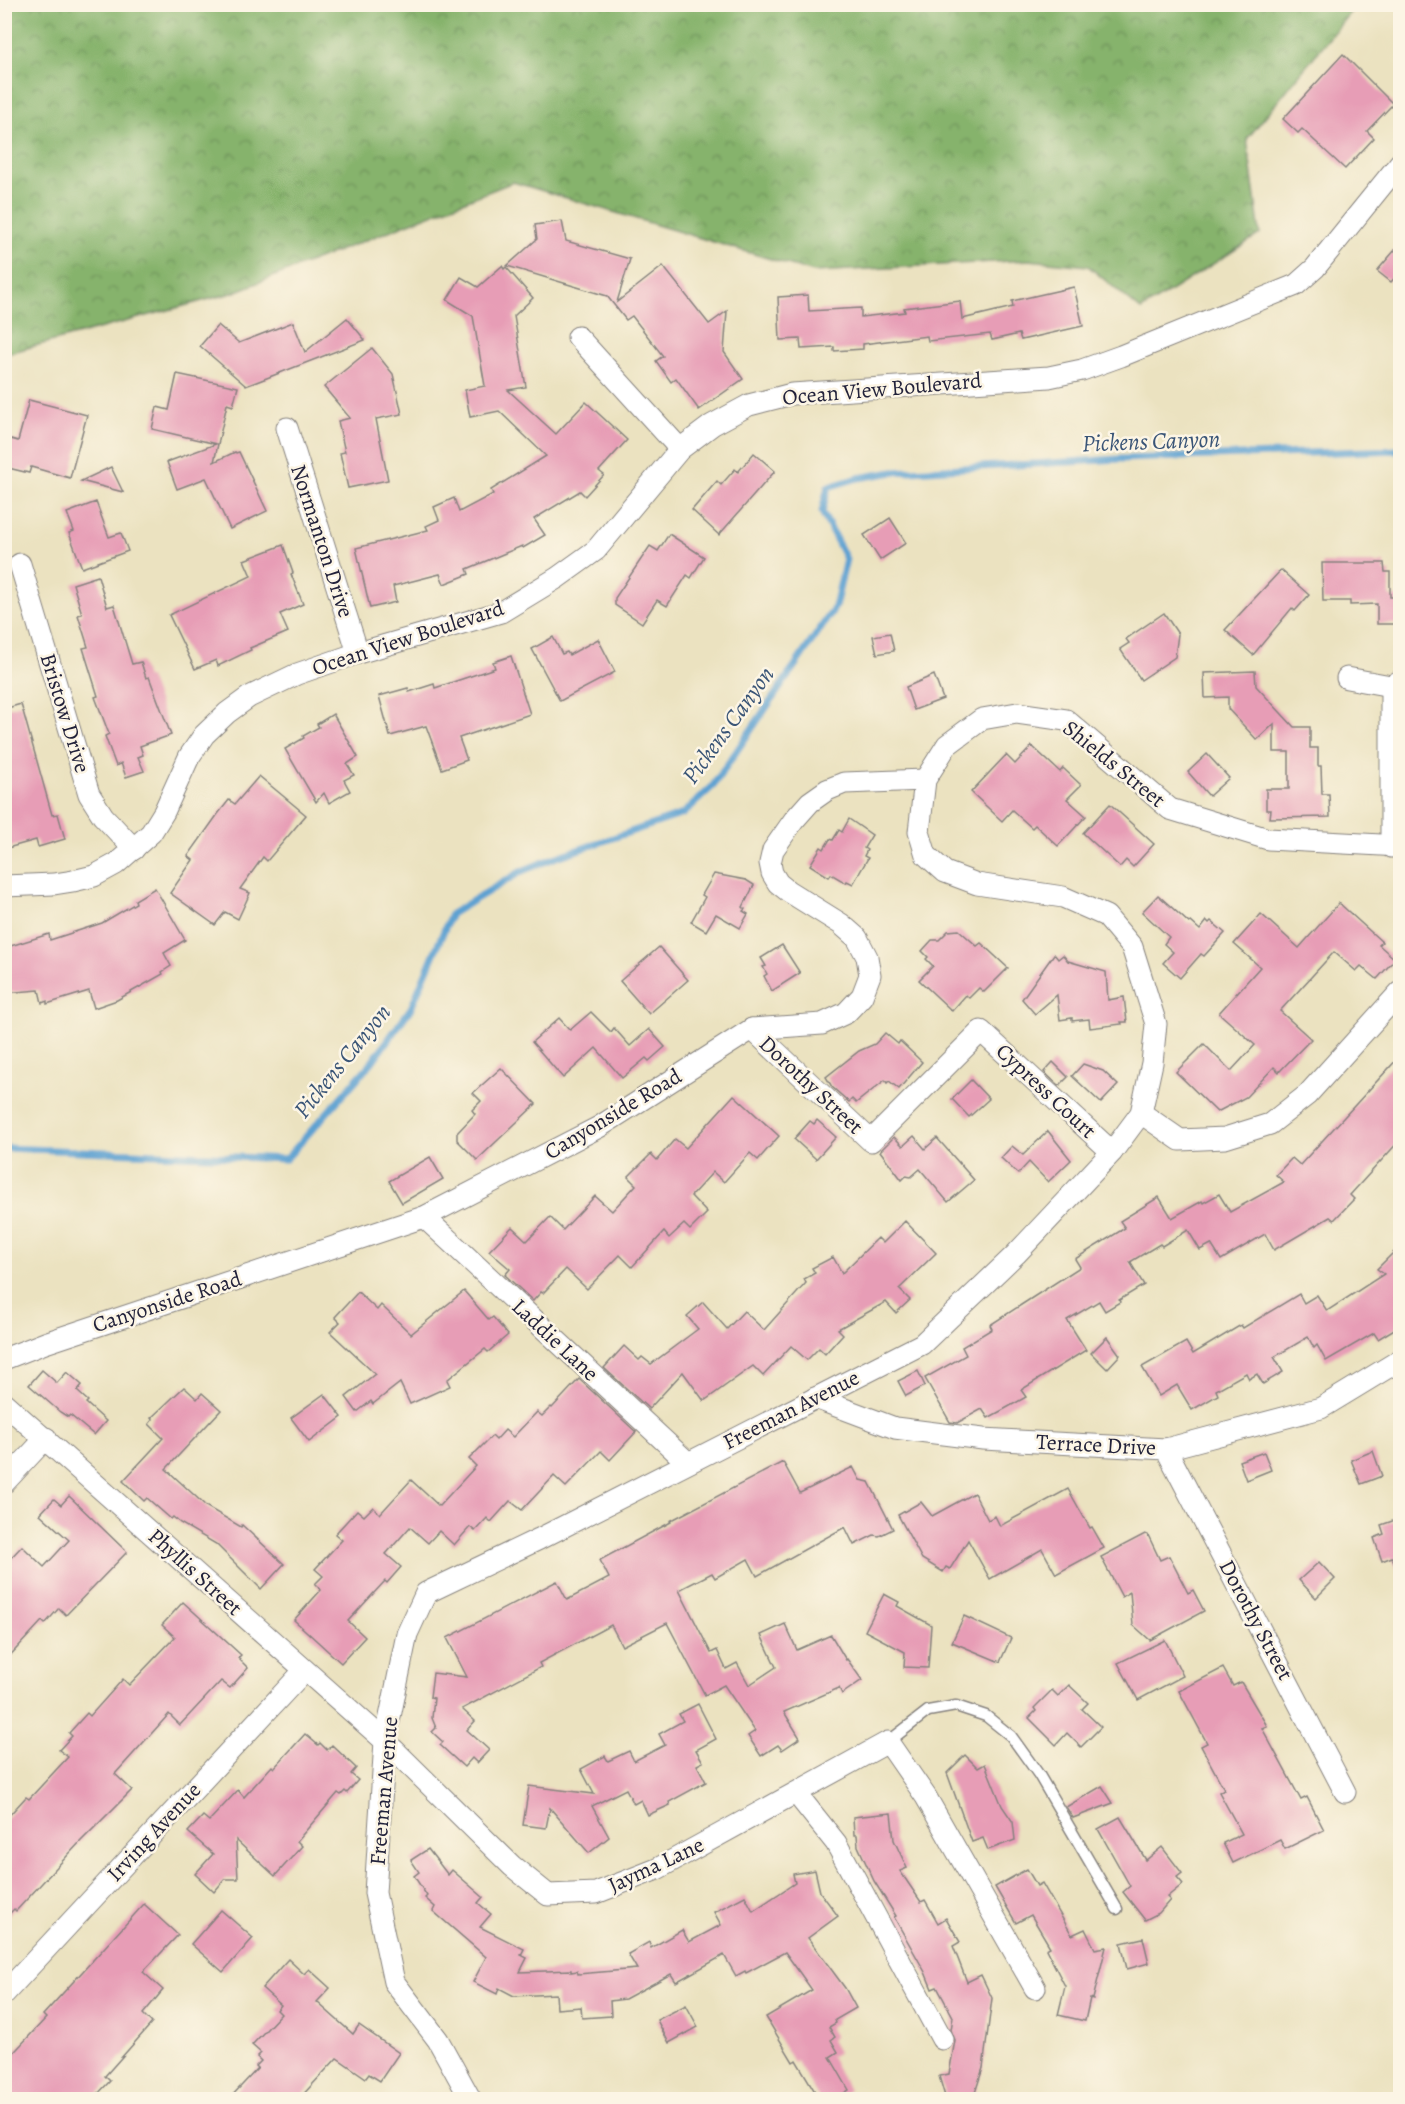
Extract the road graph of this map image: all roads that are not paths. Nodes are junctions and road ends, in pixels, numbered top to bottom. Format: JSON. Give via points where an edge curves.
{"nodes":[{"id":1,"x":1401,"y":163,"type":"edge"},
{"id":2,"x":578,"y":337,"type":"dead end"},
{"id":3,"x":287,"y":428,"type":"dead end"},
{"id":4,"x":680,"y":449,"type":"junction"},
{"id":5,"x":20,"y":564,"type":"dead end"},
{"id":6,"x":358,"y":653,"type":"junction"},
{"id":7,"x":1347,"y":678,"type":"dead end"},
{"id":8,"x":1396,"y":684,"type":"edge"},
{"id":9,"x":925,"y":780,"type":"junction"},
{"id":10,"x":1396,"y":846,"type":"edge"},
{"id":11,"x":134,"y":849,"type":"junction"},
{"id":12,"x":4,"y":886,"type":"edge"},
{"id":13,"x":1401,"y":992,"type":"edge"},
{"id":14,"x":752,"y":1029,"type":"junction"},
{"id":15,"x":981,"y":1031,"type":"joint"},
{"id":16,"x":1141,"y":1113,"type":"junction"},
{"id":17,"x":1112,"y":1152,"type":"junction"},
{"id":18,"x":424,"y":1217,"type":"junction"},
{"id":19,"x":4,"y":1359,"type":"edge"},
{"id":20,"x":1401,"y":1360,"type":"edge"},
{"id":21,"x":815,"y":1398,"type":"junction"},
{"id":22,"x":4,"y":1403,"type":"edge"},
{"id":23,"x":46,"y":1438,"type":"junction"},
{"id":24,"x":1166,"y":1449,"type":"junction"},
{"id":25,"x":687,"y":1462,"type":"junction"},
{"id":26,"x":4,"y":1483,"type":"edge"},
{"id":27,"x":304,"y":1671,"type":"junction"},
{"id":28,"x":385,"y":1741,"type":"junction"},
{"id":29,"x":888,"y":1742,"type":"junction"},
{"id":30,"x":796,"y":1792,"type":"junction"},
{"id":31,"x":1345,"y":1792,"type":"dead end"},
{"id":32,"x":1117,"y":1909,"type":"dead end"},
{"id":33,"x":1035,"y":1988,"type":"dead end"},
{"id":34,"x":4,"y":1994,"type":"edge"},
{"id":35,"x":942,"y":2039,"type":"dead end"},
{"id":36,"x":471,"y":2100,"type":"edge"}],
"edges":[{"from":1,"to":4,"type":"street","name":"Ocean View Boulevard","via":[[1315,268],[1296,285],[1120,356],[1049,377],[792,394],[749,405],[712,425]]},
{"from":2,"to":4,"type":"street"},
{"from":3,"to":6,"type":"street","name":"Normanton Drive"},
{"from":4,"to":6,"type":"street","name":"Ocean View Boulevard","via":[[596,550],[557,578],[501,612]]},
{"from":5,"to":11,"type":"street","name":"Bristow Drive","via":[[89,794],[103,816]]},
{"from":6,"to":11,"type":"street","name":"Ocean View Boulevard","via":[[271,685],[227,713],[204,735],[164,812],[151,833]]},
{"from":7,"to":8,"type":"street"},
{"from":8,"to":10,"type":"street"},
{"from":9,"to":10,"type":"street","name":"Shields Street","via":[[947,745],[982,719],[1017,713],[1046,717],[1066,720],[1170,810],[1268,839]]},
{"from":9,"to":14,"type":"street","name":"Canyonside Road","via":[[844,783],[810,802],[780,839],[770,863],[778,883],[857,938],[867,957],[870,975],[862,996],[846,1013],[822,1024]]},
{"from":9,"to":16,"type":"street","name":"Freeman Avenue","via":[[919,832],[926,855],[945,872],[977,884],[1064,897],[1106,916],[1132,947],[1156,1024]]},
{"from":11,"to":12,"type":"street","name":"Ocean View Boulevard","via":[[94,876],[54,884]]},
{"from":13,"to":16,"type":"street","via":[[1307,1095],[1270,1124],[1225,1138],[1180,1140]]},
{"from":14,"to":15,"type":"street","name":"Dorothy Street","via":[[871,1141]]},
{"from":14,"to":18,"type":"street","name":"Canyonside Road","via":[[599,1127]]},
{"from":15,"to":17,"type":"street","name":"Cypress Court"},
{"from":16,"to":17,"type":"street","name":"Freeman Avenue"},
{"from":17,"to":21,"type":"street","name":"Freeman Avenue","via":[[1016,1254],[922,1344]]},
{"from":18,"to":19,"type":"street","name":"Canyonside Road"},
{"from":18,"to":25,"type":"street","name":"Laddie Lane"},
{"from":20,"to":24,"type":"street","name":"Terrace Drive","via":[[1321,1408]]},
{"from":21,"to":24,"type":"street","name":"Terrace Drive","via":[[895,1428],[983,1439]]},
{"from":21,"to":25,"type":"street","name":"Freeman Avenue"},
{"from":22,"to":23,"type":"street","name":"Phyllis Street"},
{"from":23,"to":26,"type":"street"},
{"from":23,"to":27,"type":"street","name":"Phyllis Street"},
{"from":24,"to":31,"type":"street","name":"Dorothy Street"},
{"from":25,"to":28,"type":"street","name":"Freeman Avenue","via":[[426,1593],[407,1634]]},
{"from":27,"to":28,"type":"street","name":"Phyllis Street"},
{"from":27,"to":34,"type":"street","name":"Irving Avenue"},
{"from":28,"to":30,"type":"street","name":"Jayma Lane","via":[[512,1866],[548,1895],[596,1893],[657,1869]]},
{"from":28,"to":36,"type":"street","name":"Freeman Avenue","via":[[375,1893],[394,1982],[438,2040]]},
{"from":29,"to":30,"type":"street","name":"Jayma Lane"},
{"from":29,"to":32,"type":"lane","via":[[928,1711],[956,1706],[986,1716],[1011,1736],[1039,1775]]},
{"from":29,"to":33,"type":"street","via":[[926,1797]]},
{"from":30,"to":35,"type":"street","via":[[836,1843]]}]}
